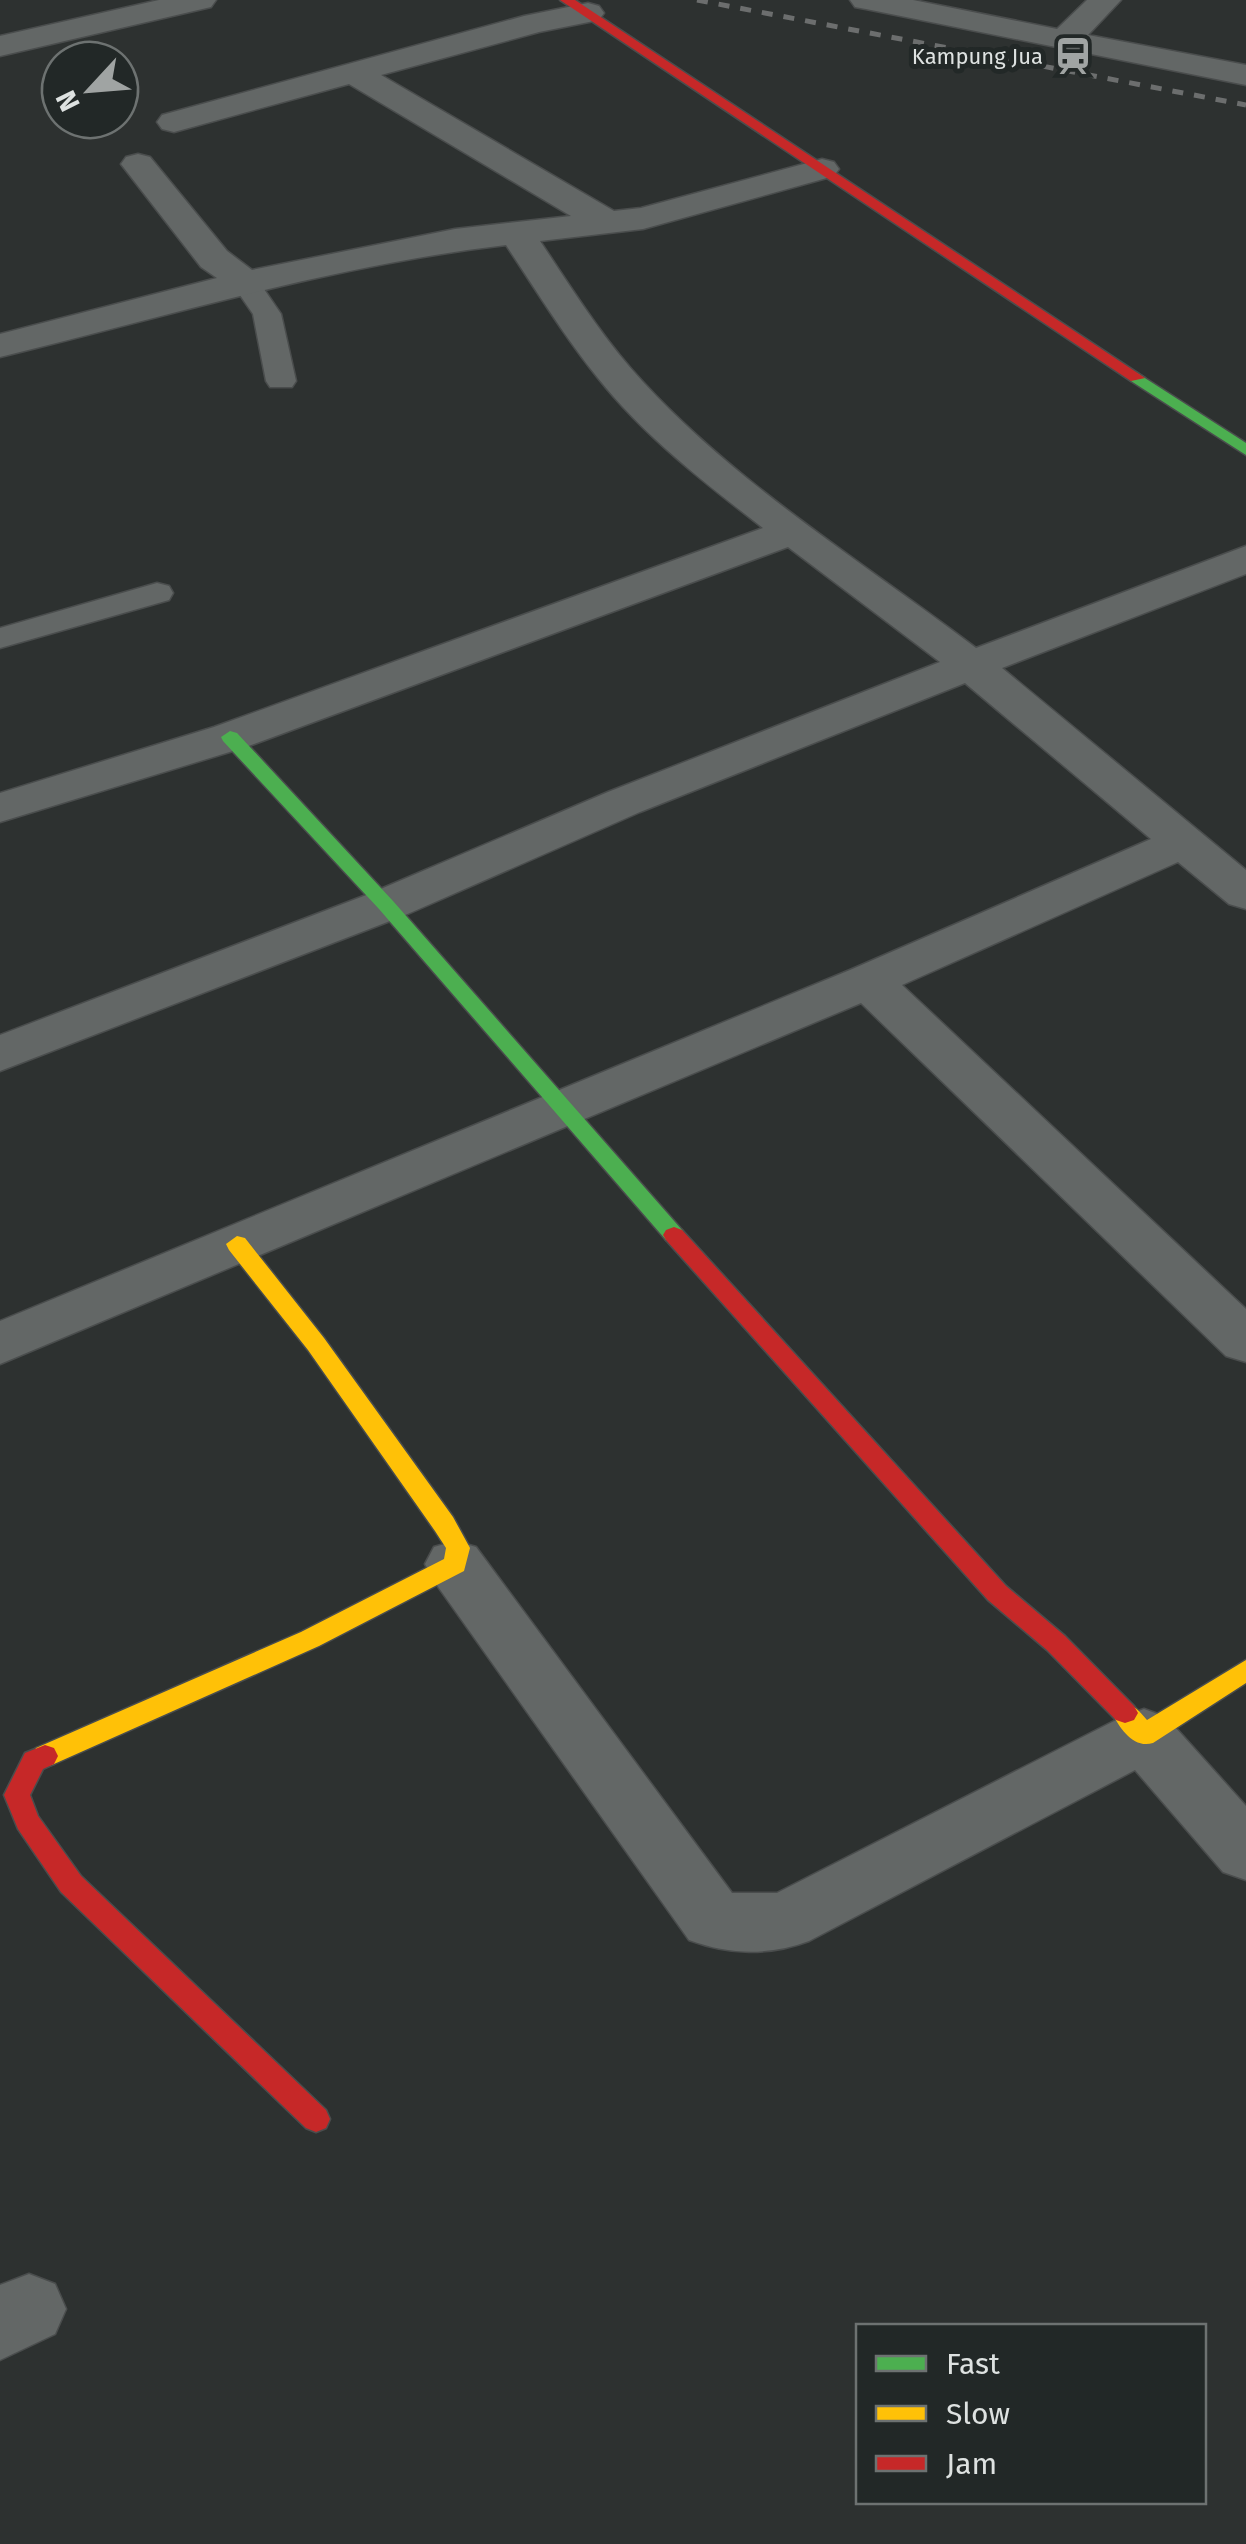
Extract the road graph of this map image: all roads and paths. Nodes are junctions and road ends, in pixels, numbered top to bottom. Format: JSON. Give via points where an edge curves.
{"nodes":[{"id":1,"x":53,"y":0,"type":"edge"},
{"id":2,"x":200,"y":0,"type":"edge"},
{"id":3,"x":866,"y":0,"type":"edge"},
{"id":4,"x":1105,"y":0,"type":"edge"},
{"id":5,"x":480,"y":6,"type":"dead end"},
{"id":6,"x":577,"y":6,"type":"edge"},
{"id":7,"x":534,"y":23,"type":"junction"},
{"id":8,"x":81,"y":28,"type":"junction"},
{"id":9,"x":1064,"y":40,"type":"junction"},
{"id":10,"x":0,"y":46,"type":"edge"},
{"id":11,"x":353,"y":73,"type":"junction"},
{"id":12,"x":1246,"y":74,"type":"edge"},
{"id":13,"x":174,"y":122,"type":"dead end"},
{"id":14,"x":138,"y":164,"type":"dead end"},
{"id":15,"x":822,"y":169,"type":"junction"},
{"id":16,"x":611,"y":224,"type":"junction"},
{"id":17,"x":518,"y":235,"type":"junction"},
{"id":18,"x":244,"y":282,"type":"junction"},
{"id":19,"x":0,"y":346,"type":"edge"},
{"id":20,"x":281,"y":381,"type":"dead end"},
{"id":21,"x":1246,"y":450,"type":"edge"},
{"id":22,"x":790,"y":532,"type":"junction"},
{"id":23,"x":1246,"y":560,"type":"edge"},
{"id":24,"x":157,"y":593,"type":"dead end"},
{"id":25,"x":0,"y":638,"type":"edge"},
{"id":26,"x":971,"y":665,"type":"junction"},
{"id":27,"x":230,"y":737,"type":"junction"},
{"id":28,"x":8,"y":795,"type":"edge"},
{"id":29,"x":1183,"y":842,"type":"junction"},
{"id":30,"x":1246,"y":894,"type":"edge"},
{"id":31,"x":386,"y":905,"type":"junction"},
{"id":32,"x":868,"y":981,"type":"junction"},
{"id":33,"x":0,"y":1054,"type":"edge"},
{"id":34,"x":564,"y":1107,"type":"junction"},
{"id":35,"x":237,"y":1244,"type":"junction"},
{"id":36,"x":1246,"y":1342,"type":"edge"},
{"id":37,"x":0,"y":1344,"type":"edge"},
{"id":38,"x":455,"y":1564,"type":"junction"},
{"id":39,"x":1246,"y":1670,"type":"edge"},
{"id":40,"x":1144,"y":1735,"type":"junction"},
{"id":41,"x":1246,"y":1852,"type":"edge"},
{"id":42,"x":316,"y":2119,"type":"dead end"}],
"edges":[{"from":1,"to":8,"type":"street"},
{"from":2,"to":8,"type":"street"},
{"from":3,"to":9,"type":"street"},
{"from":4,"to":9,"type":"street"},
{"from":5,"to":7,"type":"street"},
{"from":6,"to":7,"type":"street"},
{"from":6,"to":15,"type":"street"},
{"from":7,"to":11,"type":"street"},
{"from":8,"to":10,"type":"street"},
{"from":9,"to":12,"type":"street"},
{"from":11,"to":13,"type":"street"},
{"from":11,"to":16,"type":"street"},
{"from":14,"to":18,"type":"street","via":[[214,259]]},
{"from":15,"to":16,"type":"street"},
{"from":15,"to":21,"type":"street"},
{"from":16,"to":17,"type":"street"},
{"from":17,"to":18,"type":"street","via":[[455,240]]},
{"from":17,"to":22,"type":"street","via":[[603,360],[648,410]]},
{"from":18,"to":19,"type":"street"},
{"from":18,"to":20,"type":"lane","via":[[267,314]]},
{"from":22,"to":26,"type":"street"},
{"from":22,"to":27,"type":"street"},
{"from":23,"to":26,"type":"street"},
{"from":24,"to":25,"type":"lane"},
{"from":26,"to":29,"type":"street"},
{"from":26,"to":31,"type":"street"},
{"from":27,"to":28,"type":"street"},
{"from":27,"to":31,"type":"street"},
{"from":29,"to":30,"type":"street"},
{"from":29,"to":32,"type":"street"},
{"from":31,"to":33,"type":"street"},
{"from":31,"to":34,"type":"street"},
{"from":32,"to":34,"type":"street"},
{"from":32,"to":36,"type":"street"},
{"from":34,"to":35,"type":"street"},
{"from":34,"to":40,"type":"street","via":[[997,1593],[1050,1634]]},
{"from":35,"to":37,"type":"street"},
{"from":35,"to":38,"type":"street","via":[[444,1524],[458,1548]]},
{"from":38,"to":40,"type":"street","via":[[713,1920],[785,1921]]},
{"from":38,"to":42,"type":"street","via":[[310,1640],[34,1761],[16,1794],[71,1884]]},
{"from":39,"to":40,"type":"street"},
{"from":40,"to":41,"type":"street"}]}
